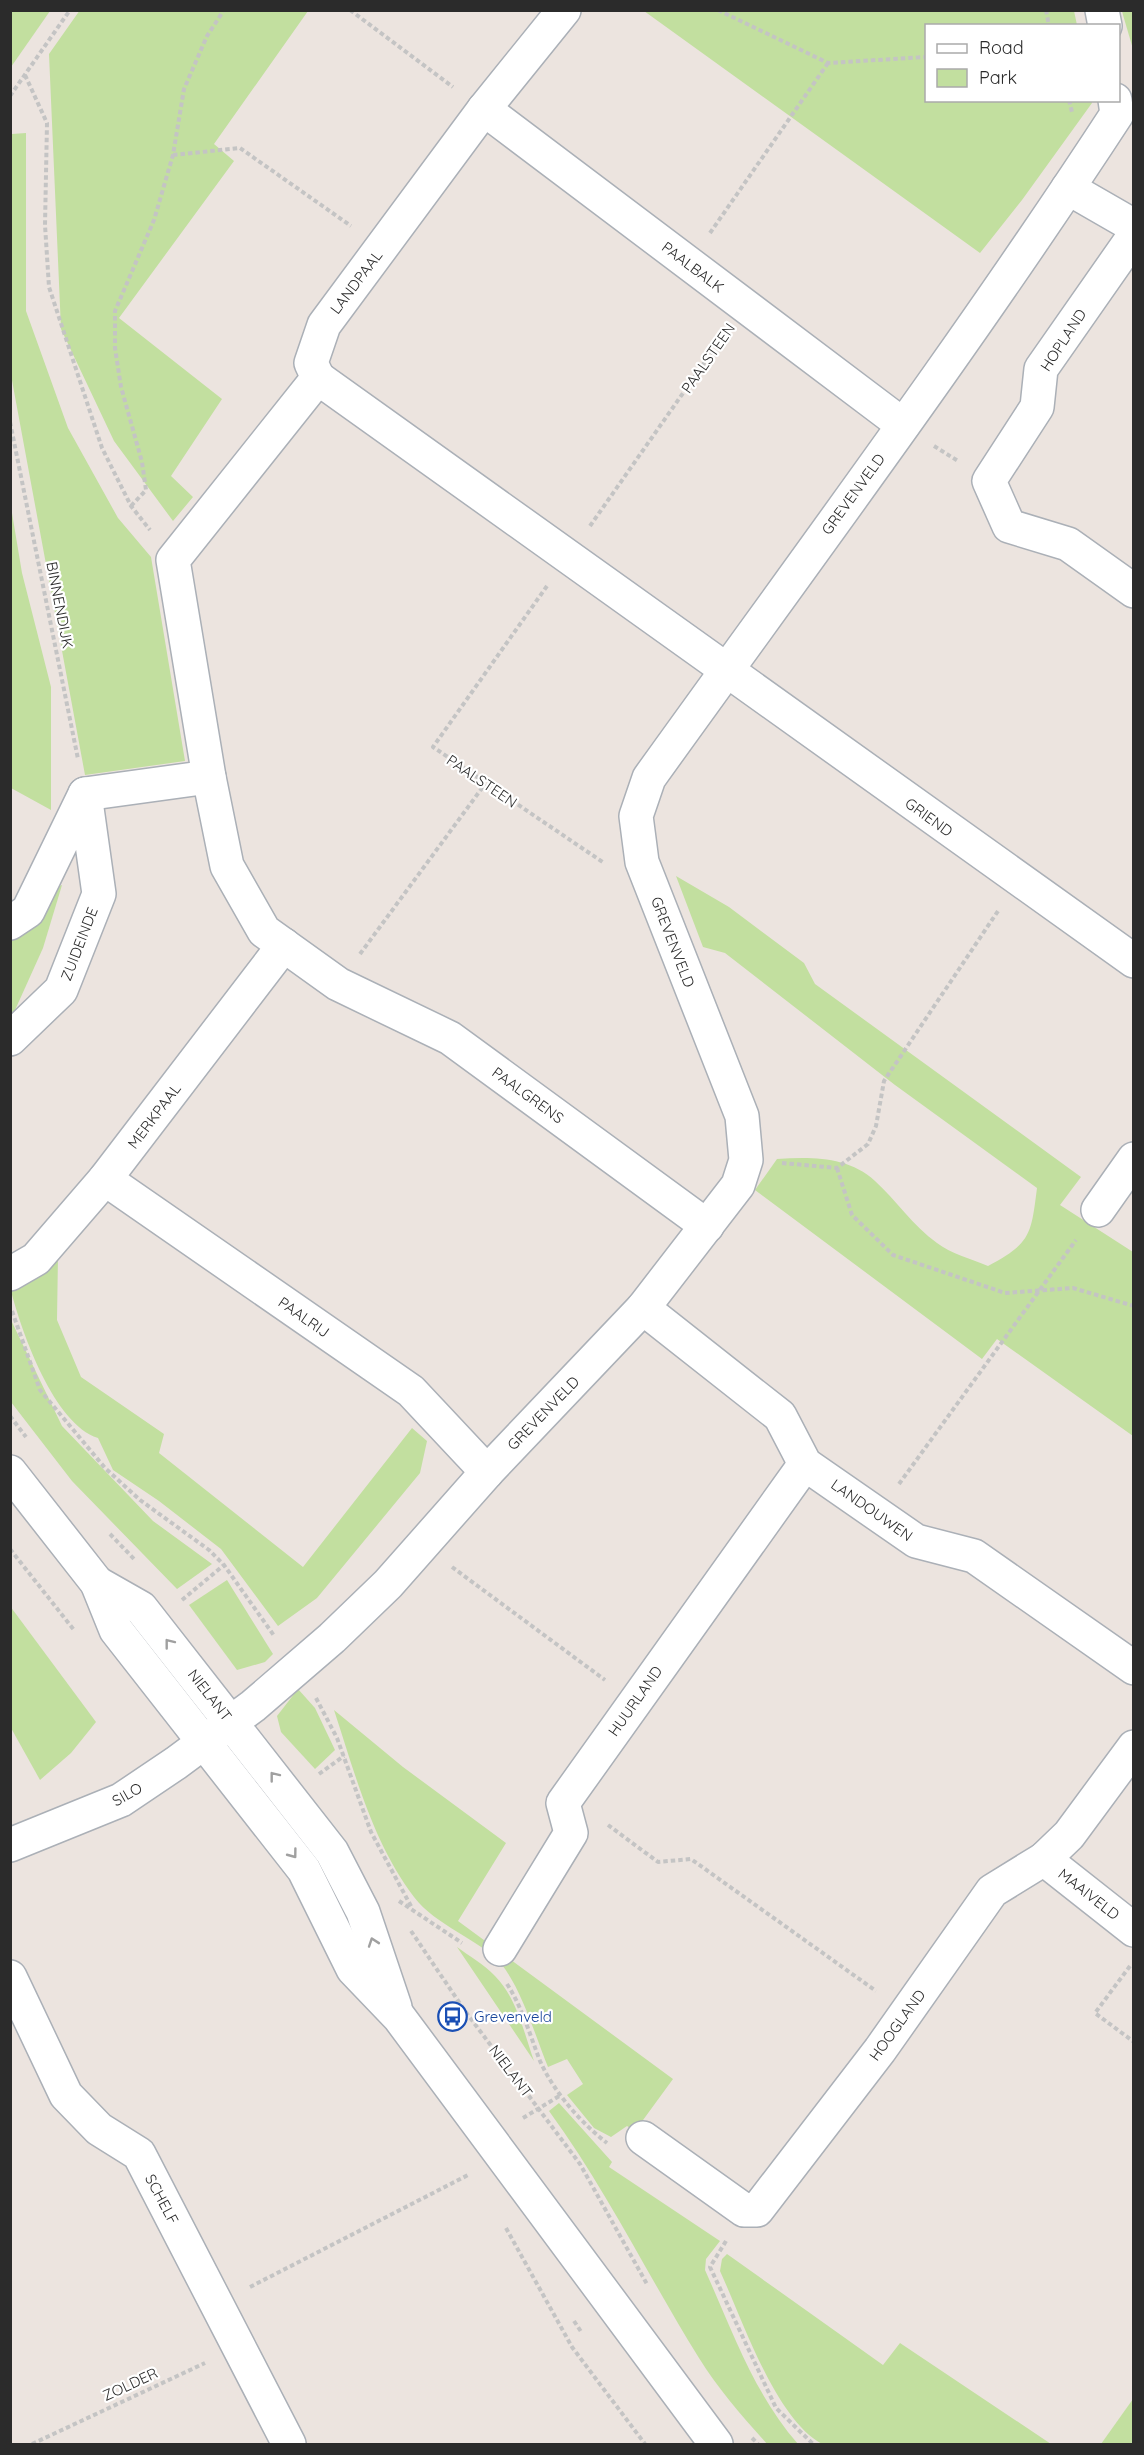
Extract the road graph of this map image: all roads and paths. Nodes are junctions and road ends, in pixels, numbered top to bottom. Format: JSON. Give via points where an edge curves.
{"nodes":[{"id":1,"x":70,"y":10,"type":"edge"},
{"id":2,"x":224,"y":10,"type":"edge"},
{"id":3,"x":350,"y":10,"type":"edge"},
{"id":4,"x":564,"y":10,"type":"edge"},
{"id":5,"x":718,"y":10,"type":"edge"},
{"id":6,"x":925,"y":57,"type":"edge"},
{"id":7,"x":828,"y":63,"type":"junction"},
{"id":8,"x":25,"y":75,"type":"junction"},
{"id":9,"x":10,"y":96,"type":"edge"},
{"id":10,"x":1115,"y":102,"type":"edge"},
{"id":11,"x":484,"y":109,"type":"junction"},
{"id":12,"x":173,"y":155,"type":"junction"},
{"id":13,"x":1068,"y":188,"type":"junction"},
{"id":14,"x":1134,"y":225,"type":"edge"},
{"id":15,"x":1134,"y":236,"type":"edge"},
{"id":16,"x":381,"y":248,"type":"junction"},
{"id":17,"x":689,"y":264,"type":"junction"},
{"id":18,"x":744,"y":306,"type":"junction"},
{"id":19,"x":318,"y":378,"type":"junction"},
{"id":20,"x":10,"y":422,"type":"edge"},
{"id":21,"x":903,"y":425,"type":"junction"},
{"id":22,"x":989,"y":481,"type":"junction"},
{"id":23,"x":131,"y":506,"type":"junction"},
{"id":24,"x":568,"y":557,"type":"junction"},
{"id":25,"x":173,"y":560,"type":"junction"},
{"id":26,"x":1134,"y":591,"type":"edge"},
{"id":27,"x":726,"y":671,"type":"junction"},
{"id":28,"x":209,"y":777,"type":"junction"},
{"id":29,"x":485,"y":784,"type":"junction"},
{"id":30,"x":85,"y":794,"type":"junction"},
{"id":31,"x":642,"y":862,"type":"junction"},
{"id":32,"x":1018,"y":881,"type":"junction"},
{"id":33,"x":10,"y":923,"type":"edge"},
{"id":34,"x":284,"y":945,"type":"junction"},
{"id":35,"x":1134,"y":961,"type":"edge"},
{"id":36,"x":339,"y":984,"type":"junction"},
{"id":37,"x":10,"y":1039,"type":"edge"},
{"id":38,"x":1134,"y":1159,"type":"edge"},
{"id":39,"x":746,"y":1160,"type":"junction"},
{"id":40,"x":837,"y":1168,"type":"junction"},
{"id":41,"x":105,"y":1179,"type":"junction"},
{"id":42,"x":1098,"y":1210,"type":"joint"},
{"id":43,"x":707,"y":1226,"type":"junction"},
{"id":44,"x":10,"y":1274,"type":"edge"},
{"id":45,"x":1039,"y":1290,"type":"junction"},
{"id":46,"x":1134,"y":1306,"type":"edge"},
{"id":47,"x":10,"y":1308,"type":"edge"},
{"id":48,"x":643,"y":1308,"type":"junction"},
{"id":49,"x":805,"y":1464,"type":"junction"},
{"id":50,"x":10,"y":1472,"type":"edge"},
{"id":51,"x":487,"y":1472,"type":"junction"},
{"id":52,"x":878,"y":1514,"type":"junction"},
{"id":53,"x":422,"y":1545,"type":"junction"},
{"id":54,"x":10,"y":1549,"type":"edge"},
{"id":55,"x":224,"y":1565,"type":"junction"},
{"id":56,"x":97,"y":1583,"type":"junction"},
{"id":57,"x":177,"y":1605,"type":"dead end"},
{"id":58,"x":75,"y":1632,"type":"dead end"},
{"id":59,"x":295,"y":1668,"type":"junction"},
{"id":60,"x":1134,"y":1668,"type":"edge"},
{"id":61,"x":634,"y":1702,"type":"junction"},
{"id":62,"x":231,"y":1722,"type":"junction"},
{"id":63,"x":204,"y":1742,"type":"junction"},
{"id":64,"x":1134,"y":1747,"type":"edge"},
{"id":65,"x":569,"y":1795,"type":"junction"},
{"id":66,"x":10,"y":1845,"type":"edge"},
{"id":67,"x":1044,"y":1859,"type":"junction"},
{"id":68,"x":412,"y":1908,"type":"junction"},
{"id":69,"x":400,"y":1910,"type":"dead end"},
{"id":70,"x":405,"y":1920,"type":"dead end"},
{"id":71,"x":1134,"y":1930,"type":"edge"},
{"id":72,"x":465,"y":1945,"type":"dead end"},
{"id":73,"x":1134,"y":1960,"type":"edge"},
{"id":74,"x":502,"y":1965,"type":"joint"},
{"id":75,"x":10,"y":1977,"type":"edge"},
{"id":76,"x":906,"y":2012,"type":"junction"},
{"id":77,"x":399,"y":2017,"type":"junction"},
{"id":78,"x":1134,"y":2042,"type":"edge"},
{"id":79,"x":561,"y":2095,"type":"junction"},
{"id":80,"x":540,"y":2108,"type":"junction"},
{"id":81,"x":523,"y":2118,"type":"dead end"},
{"id":82,"x":643,"y":2138,"type":"joint"},
{"id":83,"x":474,"y":2171,"type":"dead end"},
{"id":84,"x":744,"y":2210,"type":"junction"},
{"id":85,"x":652,"y":2292,"type":"dead end"},
{"id":86,"x":217,"y":2304,"type":"junction"},
{"id":87,"x":239,"y":2346,"type":"junction"},
{"id":88,"x":751,"y":2437,"type":"dead end"},
{"id":89,"x":32,"y":2445,"type":"edge"},
{"id":90,"x":289,"y":2445,"type":"edge"},
{"id":91,"x":716,"y":2445,"type":"edge"},
{"id":92,"x":758,"y":2445,"type":"edge"},
{"id":93,"x":813,"y":2445,"type":"edge"}],
"edges":[{"from":1,"to":8,"type":"path"},
{"from":2,"to":12,"type":"path","via":[[207,36],[184,89]]},
{"from":3,"to":11,"type":"path"},
{"from":4,"to":11,"type":"street","name":"LANDPAAL"},
{"from":5,"to":7,"type":"path"},
{"from":6,"to":7,"type":"path"},
{"from":7,"to":17,"type":"path"},
{"from":8,"to":9,"type":"path"},
{"from":8,"to":23,"type":"path","via":[[47,123],[45,225],[49,287],[102,448]]},
{"from":10,"to":13,"type":"street","name":"GREVENVELD","via":[[1116,114]]},
{"from":11,"to":16,"type":"street","name":"LANDPAAL"},
{"from":11,"to":17,"type":"street","name":"PAALBALK"},
{"from":12,"to":16,"type":"path","via":[[240,148]]},
{"from":12,"to":23,"type":"path","via":[[154,220],[115,310],[121,387],[146,490]]},
{"from":13,"to":14,"type":"street"},
{"from":13,"to":21,"type":"street","name":"GREVENVELD"},
{"from":15,"to":22,"type":"street","name":"HOPLAND","via":[[1041,369],[1037,407]]},
{"from":16,"to":19,"type":"street","name":"LANDPAAL","via":[[324,325],[311,363]]},
{"from":17,"to":18,"type":"street","name":"PAALBALK"},
{"from":18,"to":21,"type":"street","name":"PAALBALK"},
{"from":18,"to":24,"type":"path","name":"PAALSTEEN"},
{"from":19,"to":24,"type":"street"},
{"from":19,"to":25,"type":"street"},
{"from":20,"to":30,"type":"path","name":"BINNENDIJK"},
{"from":21,"to":22,"type":"path"},
{"from":21,"to":27,"type":"street","name":"GREVENVELD"},
{"from":22,"to":26,"type":"street","via":[[1009,526],[1068,544]]},
{"from":23,"to":25,"type":"path"},
{"from":24,"to":27,"type":"street"},
{"from":24,"to":29,"type":"path","name":"PAALSTEEN","via":[[433,747]]},
{"from":25,"to":28,"type":"street"},
{"from":27,"to":31,"type":"street","name":"GREVENVELD","via":[[649,778],[636,816]]},
{"from":27,"to":32,"type":"street","name":"GRIEND"},
{"from":28,"to":30,"type":"street"},
{"from":28,"to":34,"type":"street","name":"PAALGRENS","via":[[227,866],[264,931]]},
{"from":29,"to":31,"type":"path","name":"PAALSTEEN","via":[[604,863]]},
{"from":29,"to":36,"type":"path"},
{"from":30,"to":33,"type":"street","via":[[28,911]]},
{"from":30,"to":37,"type":"street","name":"ZUIDEINDE","via":[[99,894],[62,990]]},
{"from":31,"to":39,"type":"street","name":"GREVENVELD","via":[[742,1116]]},
{"from":32,"to":35,"type":"street","name":"GRIEND"},
{"from":32,"to":40,"type":"path","via":[[884,1081],[876,1126],[868,1144]]},
{"from":34,"to":36,"type":"street","name":"PAALGRENS"},
{"from":34,"to":41,"type":"street","name":"MERKPAAL"},
{"from":36,"to":43,"type":"street","name":"PAALGRENS","via":[[450,1038]]},
{"from":38,"to":42,"type":"street"},
{"from":39,"to":40,"type":"path"},
{"from":39,"to":43,"type":"street","name":"GREVENVELD","via":[[738,1185]]},
{"from":40,"to":45,"type":"path","via":[[852,1215],[893,1255],[1005,1293]]},
{"from":41,"to":44,"type":"street","name":"MERKPAAL","via":[[36,1259]]},
{"from":41,"to":51,"type":"street","name":"PAALRIJ","via":[[411,1391]]},
{"from":42,"to":45,"type":"path"},
{"from":43,"to":48,"type":"street","name":"GREVENVELD"},
{"from":45,"to":46,"type":"path","via":[[1073,1288]]},
{"from":45,"to":52,"type":"path"},
{"from":47,"to":55,"type":"path","via":[[40,1390],[105,1468]]},
{"from":48,"to":49,"type":"street","name":"LANDOUWEN","via":[[780,1416]]},
{"from":48,"to":51,"type":"street","name":"GREVENVELD"},
{"from":49,"to":52,"type":"street","name":"LANDOUWEN"},
{"from":49,"to":61,"type":"street","name":"HUURLAND"},
{"from":50,"to":56,"type":"street","name":"NIELANT"},
{"from":51,"to":53,"type":"street","name":"GREVENVELD"},
{"from":52,"to":60,"type":"street","name":"LANDOUWEN","via":[[916,1541],[974,1556]]},
{"from":53,"to":59,"type":"street","name":"GREVENVELD","via":[[364,1608]]},
{"from":53,"to":61,"type":"path"},
{"from":54,"to":58,"type":"path"},
{"from":55,"to":57,"type":"path"},
{"from":55,"to":59,"type":"path"},
{"from":62,"to":56,"type":"street","name":"NIELANT","one_way":true,"via":[[141,1608]]},
{"from":56,"to":63,"type":"street","name":"NIELANT","via":[[116,1630]]},
{"from":59,"to":62,"type":"street","name":"GREVENVELD"},
{"from":59,"to":68,"type":"path","via":[[326,1713],[370,1832]]},
{"from":61,"to":65,"type":"street","name":"HUURLAND"},
{"from":62,"to":63,"type":"street","name":"SILO"},
{"from":77,"to":62,"type":"street","name":"NIELANT","one_way":true,"via":[[363,1912],[332,1852]]},
{"from":63,"to":66,"type":"street","name":"SILO","via":[[121,1800]]},
{"from":63,"to":77,"type":"street","name":"NIELANT","one_way":true,"via":[[304,1869],[353,1970]]},
{"from":64,"to":67,"type":"street","name":"HOOGLAND","via":[[1069,1835]]},
{"from":65,"to":74,"type":"street","via":[[563,1803],[572,1833]]},
{"from":65,"to":76,"type":"path","via":[[658,1862],[691,1859]]},
{"from":67,"to":71,"type":"street","name":"MAAIVELD"},
{"from":67,"to":76,"type":"street","name":"HOOGLAND","via":[[992,1891]]},
{"from":68,"to":69,"type":"path","via":[[395,1899]]},
{"from":68,"to":72,"type":"path"},
{"from":70,"to":80,"type":"path","name":"NIELANT","via":[[465,2011]]},
{"from":73,"to":78,"type":"path","via":[[1095,2013]]},
{"from":74,"to":79,"type":"path","via":[[542,2064]]},
{"from":75,"to":86,"type":"street","name":"SCHELF","via":[[66,2095],[99,2129],[139,2154]]},
{"from":76,"to":84,"type":"street","name":"HOOGLAND","via":[[757,2210]]},
{"from":77,"to":91,"type":"street","name":"NIELANT"},
{"from":79,"to":80,"type":"path"},
{"from":79,"to":82,"type":"path","via":[[590,2130],[608,2144],[636,2132]]},
{"from":80,"to":81,"type":"path"},
{"from":80,"to":85,"type":"path","name":"NIELANT","via":[[580,2164]]},
{"from":82,"to":84,"type":"street"},
{"from":83,"to":86,"type":"path"},
{"from":84,"to":93,"type":"path","via":[[710,2267],[776,2408]]},
{"from":86,"to":87,"type":"street","name":"SCHELF"},
{"from":87,"to":89,"type":"path","name":"ZOLDER"},
{"from":87,"to":90,"type":"street","name":"SCHELF"},
{"from":88,"to":92,"type":"path"}]}
